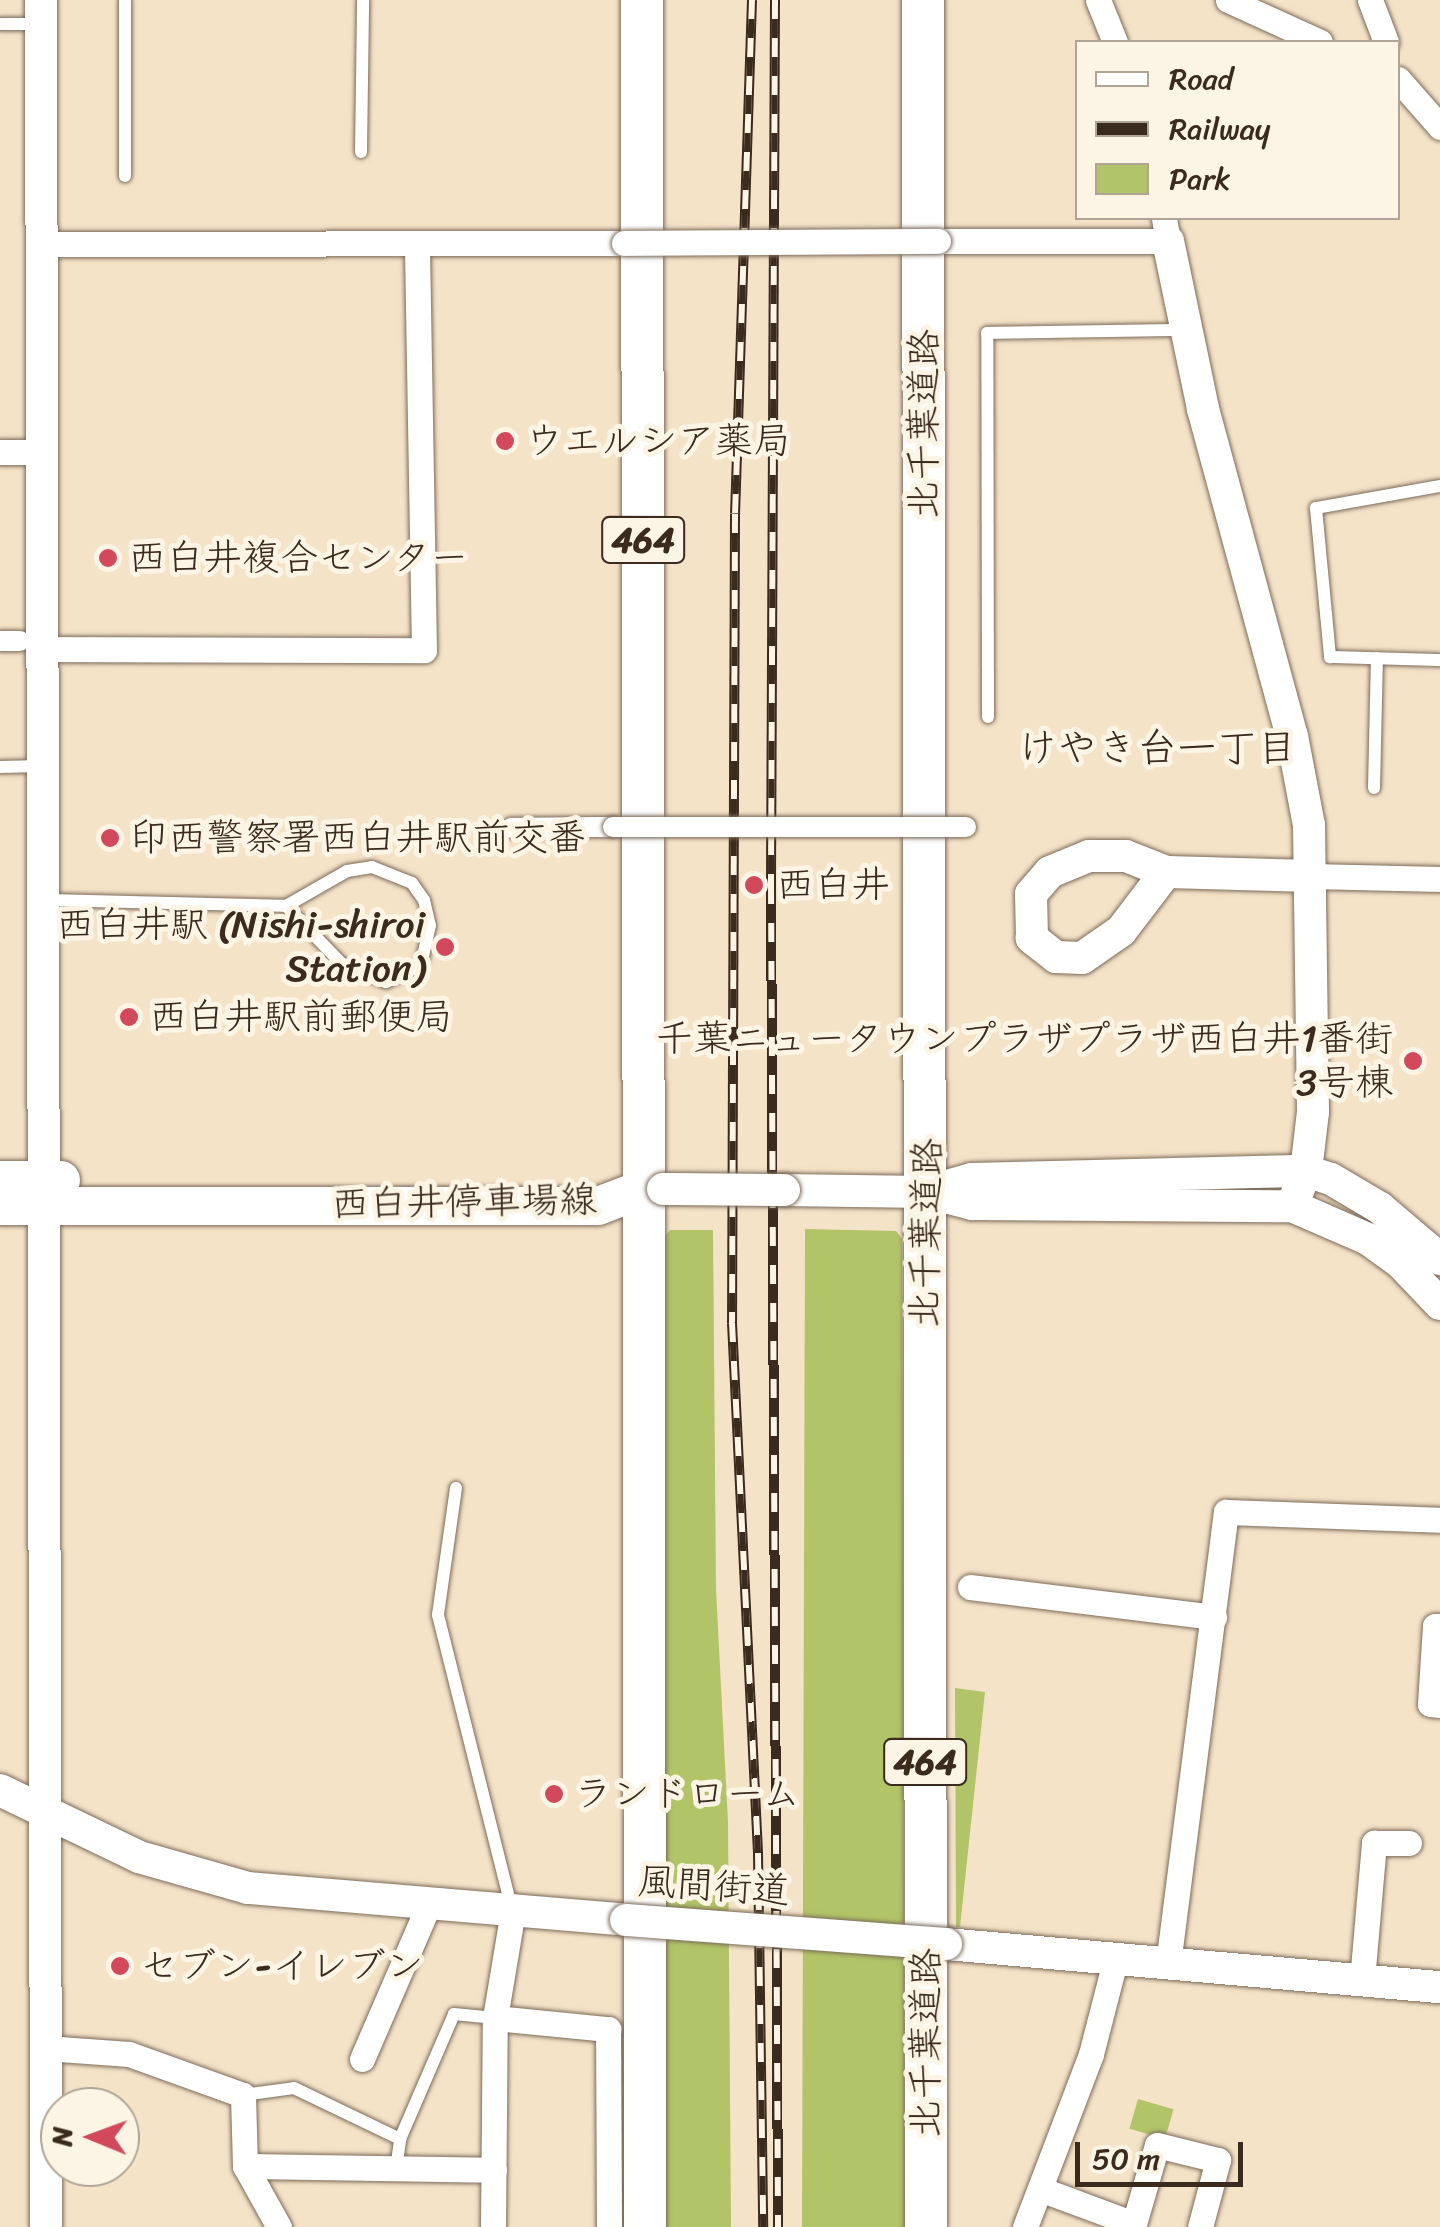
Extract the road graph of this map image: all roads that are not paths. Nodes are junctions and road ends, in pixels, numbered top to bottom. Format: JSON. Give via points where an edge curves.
{"nodes":[{"id":1,"x":124,"y":0,"type":"edge"},
{"id":2,"x":363,"y":0,"type":"edge"},
{"id":3,"x":642,"y":0,"type":"edge"},
{"id":4,"x":923,"y":0,"type":"edge"},
{"id":5,"x":1228,"y":0,"type":"edge"},
{"id":6,"x":1370,"y":0,"type":"edge"},
{"id":7,"x":1104,"y":2,"type":"edge"},
{"id":8,"x":41,"y":12,"type":"edge"},
{"id":9,"x":0,"y":24,"type":"edge"},
{"id":10,"x":1114,"y":40,"type":"edge"},
{"id":11,"x":1316,"y":40,"type":"edge"},
{"id":12,"x":1385,"y":40,"type":"edge"},
{"id":13,"x":1400,"y":78,"type":"edge"},
{"id":14,"x":1440,"y":127,"type":"edge"},
{"id":15,"x":361,"y":152,"type":"dead end"},
{"id":16,"x":125,"y":176,"type":"dead end"},
{"id":17,"x":1166,"y":229,"type":"edge"},
{"id":18,"x":42,"y":244,"type":"junction"},
{"id":19,"x":417,"y":244,"type":"junction"},
{"id":20,"x":1186,"y":330,"type":"junction"},
{"id":21,"x":0,"y":452,"type":"edge"},
{"id":22,"x":43,"y":452,"type":"junction"},
{"id":23,"x":1440,"y":486,"type":"edge"},
{"id":24,"x":22,"y":643,"type":"edge"},
{"id":25,"x":1377,"y":658,"type":"junction"},
{"id":26,"x":1440,"y":660,"type":"edge"},
{"id":27,"x":988,"y":716,"type":"dead end"},
{"id":28,"x":0,"y":766,"type":"edge"},
{"id":29,"x":45,"y":766,"type":"junction"},
{"id":30,"x":1374,"y":788,"type":"dead end"},
{"id":31,"x":966,"y":827,"type":"dead end"},
{"id":32,"x":511,"y":828,"type":"dead end"},
{"id":33,"x":1166,"y":872,"type":"dead end"},
{"id":34,"x":1312,"y":876,"type":"junction"},
{"id":35,"x":1440,"y":879,"type":"edge"},
{"id":36,"x":46,"y":900,"type":"junction"},
{"id":37,"x":286,"y":906,"type":"junction"},
{"id":38,"x":1306,"y":1171,"type":"junction"},
{"id":39,"x":0,"y":1180,"type":"edge"},
{"id":40,"x":653,"y":1189,"type":"junction"},
{"id":41,"x":915,"y":1192,"type":"junction"},
{"id":42,"x":45,"y":1193,"type":"junction"},
{"id":43,"x":0,"y":1206,"type":"edge"},
{"id":44,"x":1292,"y":1206,"type":"junction"},
{"id":45,"x":1440,"y":1259,"type":"edge"},
{"id":46,"x":1440,"y":1304,"type":"edge"},
{"id":47,"x":456,"y":1488,"type":"dead end"},
{"id":48,"x":1440,"y":1520,"type":"edge"},
{"id":49,"x":970,"y":1587,"type":"dead end"},
{"id":50,"x":1214,"y":1617,"type":"junction"},
{"id":51,"x":1440,"y":1626,"type":"edge"},
{"id":52,"x":1440,"y":1705,"type":"edge"},
{"id":53,"x":0,"y":1790,"type":"edge"},
{"id":54,"x":45,"y":1809,"type":"junction"},
{"id":55,"x":1409,"y":1842,"type":"dead end"},
{"id":56,"x":429,"y":1904,"type":"junction"},
{"id":57,"x":513,"y":1911,"type":"junction"},
{"id":58,"x":1115,"y":1961,"type":"junction"},
{"id":59,"x":1168,"y":1964,"type":"junction"},
{"id":60,"x":1362,"y":1980,"type":"junction"},
{"id":61,"x":1440,"y":1986,"type":"edge"},
{"id":62,"x":495,"y":2018,"type":"junction"},
{"id":63,"x":46,"y":2048,"type":"junction"},
{"id":64,"x":362,"y":2059,"type":"dead end"},
{"id":65,"x":243,"y":2095,"type":"junction"},
{"id":66,"x":400,"y":2139,"type":"junction"},
{"id":67,"x":245,"y":2166,"type":"junction"},
{"id":68,"x":396,"y":2169,"type":"junction"},
{"id":69,"x":494,"y":2170,"type":"junction"},
{"id":70,"x":1040,"y":2188,"type":"junction"},
{"id":71,"x":46,"y":2227,"type":"edge"},
{"id":72,"x":279,"y":2227,"type":"edge"},
{"id":73,"x":493,"y":2227,"type":"edge"},
{"id":74,"x":609,"y":2227,"type":"edge"},
{"id":75,"x":645,"y":2227,"type":"edge"},
{"id":76,"x":926,"y":2227,"type":"edge"},
{"id":77,"x":1024,"y":2227,"type":"edge"},
{"id":78,"x":1200,"y":2227,"type":"edge"}],
"edges":[{"from":1,"to":16,"type":"lane"},
{"from":2,"to":15,"type":"lane"},
{"from":3,"to":40,"type":"highway","number":"464"},
{"from":4,"to":41,"type":"highway","name":"北千葉道路","number":"464"},
{"from":5,"to":11,"type":"street"},
{"from":6,"to":12,"type":"street"},
{"from":7,"to":10,"type":"street"},
{"from":8,"to":9,"type":"lane"},
{"from":8,"to":18,"type":"street"},
{"from":13,"to":14,"type":"street"},
{"from":17,"to":19,"type":"street","bridge":true,"via":[[938,242]]},
{"from":17,"to":20,"type":"street"},
{"from":18,"to":19,"type":"street"},
{"from":18,"to":22,"type":"street"},
{"from":19,"to":24,"type":"street","via":[[424,650]]},
{"from":20,"to":27,"type":"lane","via":[[987,333]]},
{"from":20,"to":34,"type":"street","via":[[1303,780]]},
{"from":21,"to":22,"type":"street"},
{"from":22,"to":24,"type":"street"},
{"from":23,"to":25,"type":"lane","via":[[1316,508],[1330,657]]},
{"from":24,"to":29,"type":"street"},
{"from":25,"to":26,"type":"lane"},
{"from":25,"to":30,"type":"lane"},
{"from":28,"to":29,"type":"lane"},
{"from":29,"to":36,"type":"street"},
{"from":31,"to":32,"type":"street","bridge":true},
{"from":33,"to":34,"type":"street"},
{"from":34,"to":35,"type":"street"},
{"from":34,"to":38,"type":"street","via":[[1313,1112]]},
{"from":36,"to":37,"type":"lane"},
{"from":36,"to":42,"type":"street"},
{"from":37,"to":37,"type":"lane","via":[[347,871],[392,872],[424,900],[430,924],[421,965],[386,982],[365,977],[341,963]]},
{"from":38,"to":41,"type":"street","via":[[972,1179]]},
{"from":38,"to":44,"type":"street"},
{"from":38,"to":45,"type":"street","via":[[1380,1208]]},
{"from":39,"to":42,"type":"main road","name":"西白井停車場線"},
{"from":40,"to":41,"type":"street","bridge":true},
{"from":40,"to":42,"type":"main road","name":"西白井停車場線","via":[[598,1206]]},
{"from":40,"to":75,"type":"highway","number":"464"},
{"from":41,"to":44,"type":"street","via":[[972,1204]]},
{"from":41,"to":76,"type":"highway","name":"北千葉道路","number":"464"},
{"from":42,"to":43,"type":"main road","name":"西白井停車場線"},
{"from":42,"to":54,"type":"street"},
{"from":44,"to":46,"type":"street","via":[[1368,1239]]},
{"from":47,"to":57,"type":"lane","via":[[438,1616]]},
{"from":48,"to":50,"type":"street","via":[[1226,1512]]},
{"from":49,"to":50,"type":"street"},
{"from":50,"to":59,"type":"street"},
{"from":51,"to":52,"type":"street","via":[[1434,1626],[1430,1704]]},
{"from":53,"to":54,"type":"street","name":"風間街道"},
{"from":54,"to":56,"type":"street","name":"風間街道","via":[[140,1857],[248,1888]]},
{"from":54,"to":63,"type":"street"},
{"from":55,"to":60,"type":"street","via":[[1374,1844]]},
{"from":56,"to":57,"type":"street","name":"風間街道"},
{"from":56,"to":64,"type":"street"},
{"from":57,"to":58,"type":"street","name":"風間街道","bridge":true},
{"from":57,"to":62,"type":"street"},
{"from":58,"to":59,"type":"street","name":"風間街道"},
{"from":58,"to":70,"type":"street","via":[[1091,2054]]},
{"from":59,"to":60,"type":"street","name":"風間街道"},
{"from":60,"to":61,"type":"street","name":"風間街道"},
{"from":62,"to":66,"type":"lane","via":[[454,2014]]},
{"from":62,"to":69,"type":"street"},
{"from":62,"to":74,"type":"street","via":[[608,2029]]},
{"from":63,"to":65,"type":"street","via":[[129,2054]]},
{"from":63,"to":71,"type":"street"},
{"from":65,"to":66,"type":"lane","via":[[294,2088]]},
{"from":65,"to":67,"type":"street"},
{"from":66,"to":68,"type":"lane"},
{"from":67,"to":68,"type":"street"},
{"from":67,"to":72,"type":"street"},
{"from":68,"to":69,"type":"street"},
{"from":69,"to":73,"type":"street"},
{"from":70,"to":77,"type":"street"},
{"from":70,"to":78,"type":"street","via":[[1134,2224],[1157,2144],[1218,2160]]}]}
